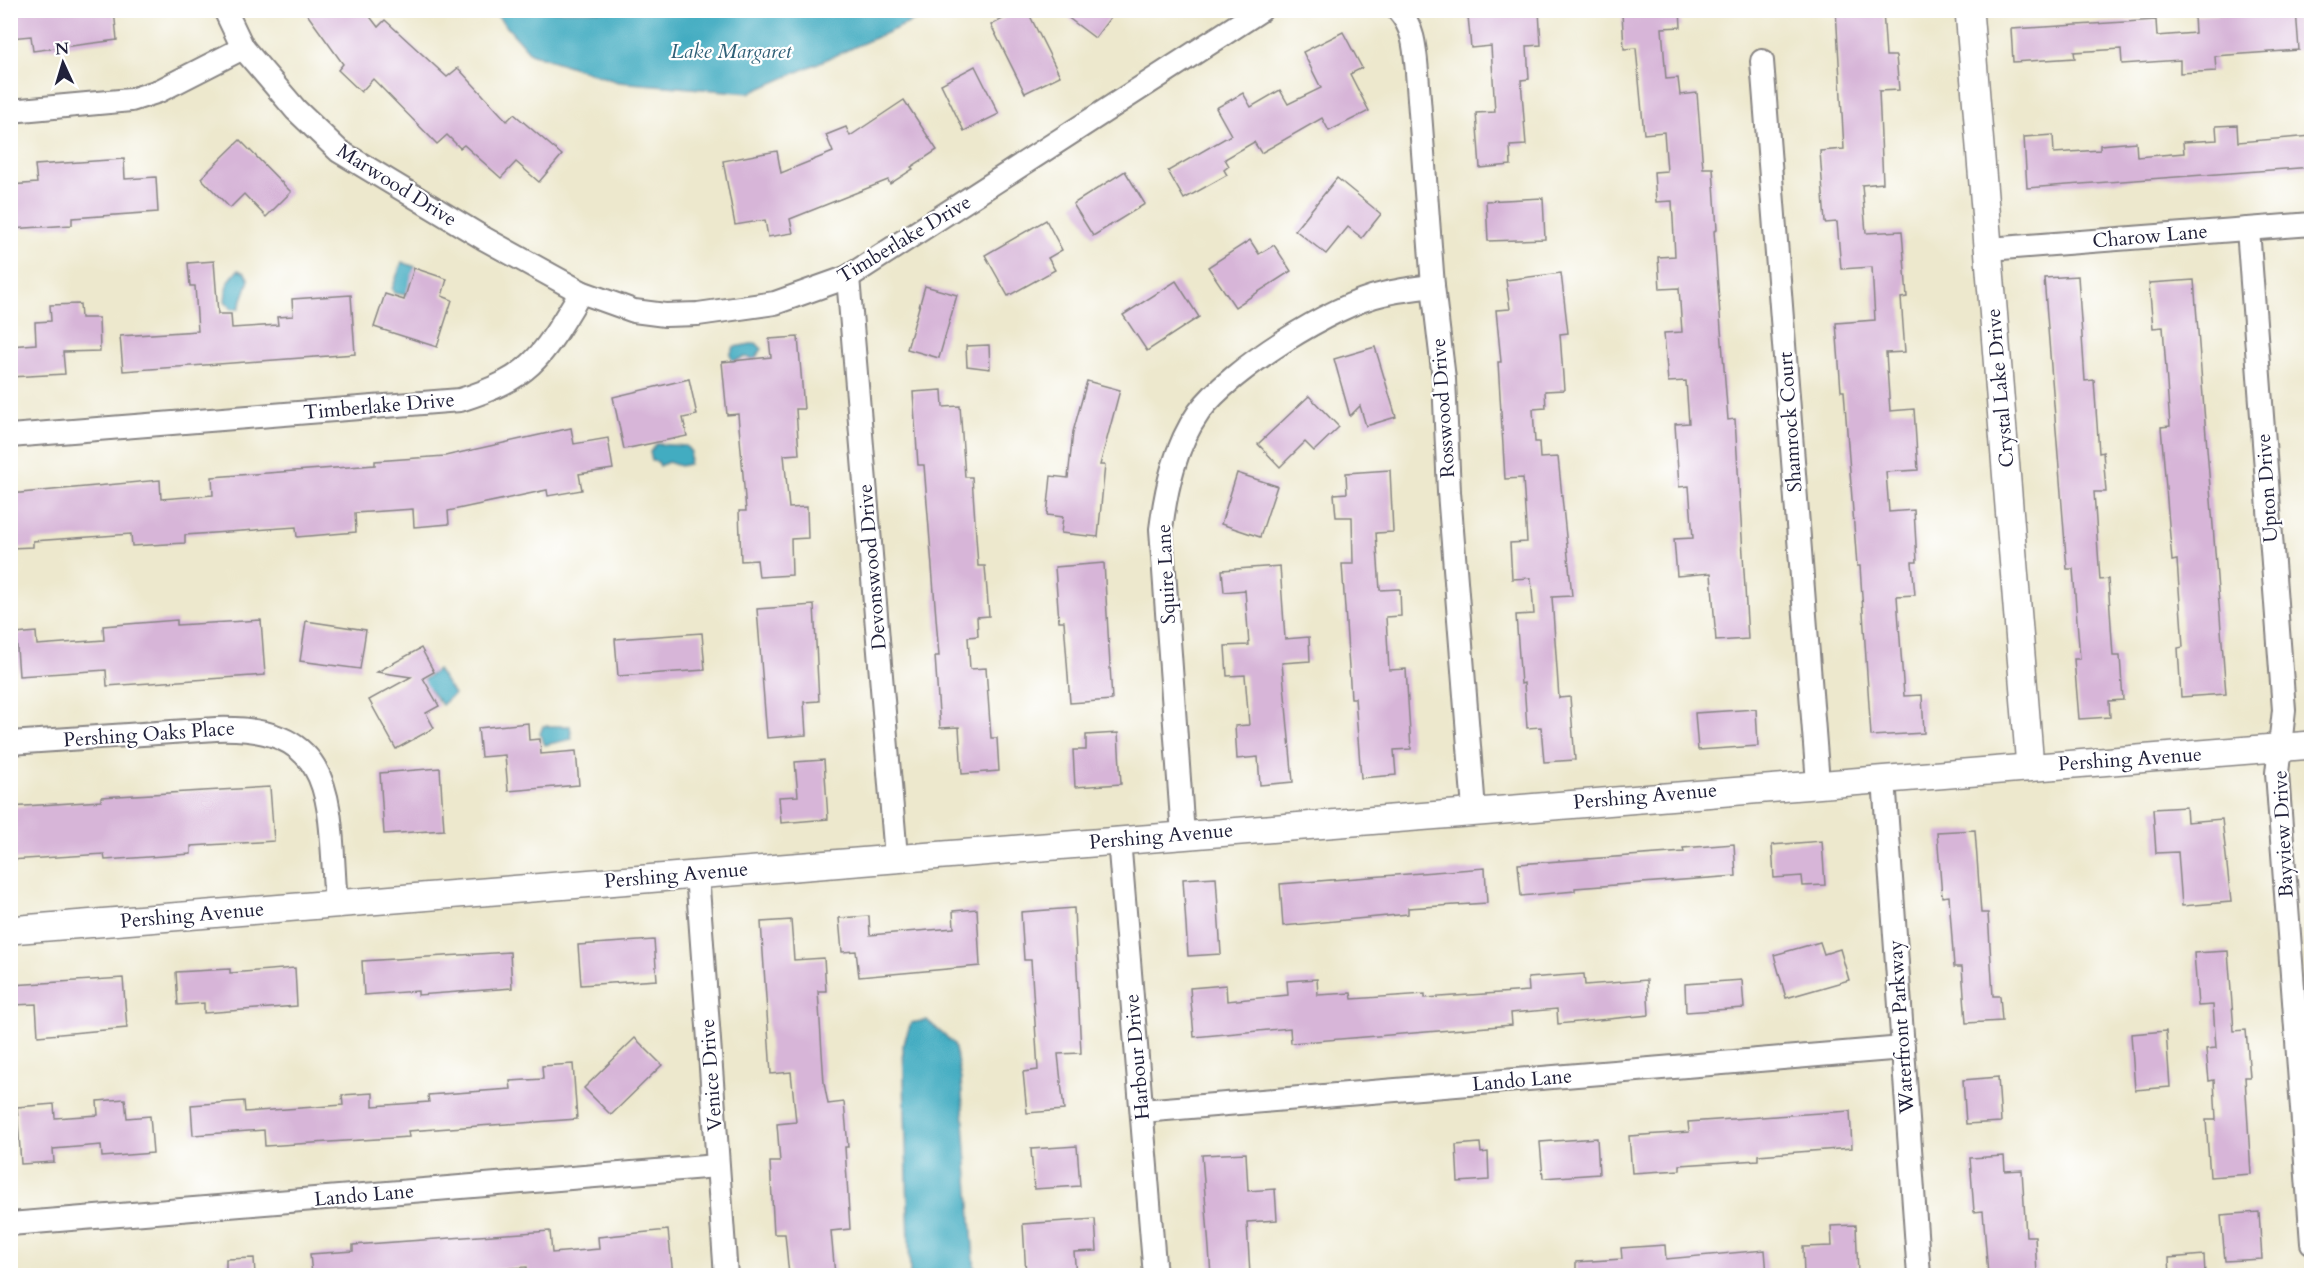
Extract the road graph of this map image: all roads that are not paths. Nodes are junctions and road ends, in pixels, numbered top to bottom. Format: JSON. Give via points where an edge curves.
{"nodes":[{"id":1,"x":225,"y":10,"type":"edge"},
{"id":2,"x":1261,"y":10,"type":"edge"},
{"id":3,"x":1398,"y":10,"type":"edge"},
{"id":4,"x":1970,"y":10,"type":"edge"},
{"id":5,"x":243,"y":48,"type":"junction"},
{"id":6,"x":1762,"y":61,"type":"dead end"},
{"id":7,"x":10,"y":111,"type":"edge"},
{"id":8,"x":2312,"y":224,"type":"edge"},
{"id":9,"x":2248,"y":229,"type":"junction"},
{"id":10,"x":1989,"y":249,"type":"junction"},
{"id":11,"x":848,"y":277,"type":"junction"},
{"id":12,"x":1433,"y":286,"type":"junction"},
{"id":13,"x":581,"y":292,"type":"junction"},
{"id":14,"x":10,"y":436,"type":"edge"},
{"id":15,"x":10,"y":743,"type":"edge"},
{"id":16,"x":2312,"y":745,"type":"edge"},
{"id":17,"x":2280,"y":747,"type":"junction"},
{"id":18,"x":2030,"y":766,"type":"junction"},
{"id":19,"x":1884,"y":778,"type":"junction"},
{"id":20,"x":1818,"y":783,"type":"junction"},
{"id":21,"x":1474,"y":810,"type":"junction"},
{"id":22,"x":1183,"y":835,"type":"junction"},
{"id":23,"x":1119,"y":839,"type":"junction"},
{"id":24,"x":896,"y":857,"type":"junction"},
{"id":25,"x":697,"y":874,"type":"junction"},
{"id":26,"x":336,"y":904,"type":"junction"},
{"id":27,"x":10,"y":930,"type":"edge"},
{"id":28,"x":1903,"y":1048,"type":"junction"},
{"id":29,"x":1142,"y":1111,"type":"junction"},
{"id":30,"x":717,"y":1166,"type":"junction"},
{"id":31,"x":10,"y":1224,"type":"edge"},
{"id":32,"x":2312,"y":1243,"type":"edge"},
{"id":33,"x":726,"y":1275,"type":"edge"},
{"id":34,"x":1155,"y":1275,"type":"edge"},
{"id":35,"x":1919,"y":1275,"type":"edge"}],
"edges":[{"from":1,"to":5,"type":"street","name":"Marwood Drive"},
{"from":2,"to":11,"type":"street","name":"Timberlake Drive"},
{"from":3,"to":12,"type":"street","name":"Rosswood Drive","via":[[1414,39]]},
{"from":4,"to":10,"type":"street","name":"Crystal Lake Drive"},
{"from":5,"to":7,"type":"street","via":[[159,91],[131,100]]},
{"from":5,"to":13,"type":"street","name":"Marwood Drive","via":[[296,110],[339,151]]},
{"from":6,"to":20,"type":"street","name":"Shamrock Court"},
{"from":8,"to":9,"type":"street","name":"Charow Lane"},
{"from":9,"to":10,"type":"street","name":"Charow Lane"},
{"from":9,"to":17,"type":"street","name":"Upton Drive","via":[[2284,710]]},
{"from":10,"to":18,"type":"street","name":"Crystal Lake Drive"},
{"from":11,"to":13,"type":"street","name":"Timberlake Drive","via":[[775,303],[698,314],[634,311]]},
{"from":11,"to":24,"type":"street","name":"Devonswood Drive"},
{"from":12,"to":21,"type":"street","name":"Rosswood Drive","via":[[1444,379]]},
{"from":12,"to":22,"type":"street","name":"Squire Lane","via":[[1382,294],[1347,306],[1257,360],[1199,412],[1180,450],[1166,491],[1161,529]]},
{"from":13,"to":14,"type":"street","name":"Timberlake Drive","via":[[547,349],[521,374],[495,389],[460,400]]},
{"from":15,"to":26,"type":"street","name":"Pershing Oaks Place","via":[[216,729],[248,728],[274,734],[299,747],[316,768],[327,800]]},
{"from":16,"to":17,"type":"street","name":"Pershing Avenue"},
{"from":17,"to":18,"type":"street","name":"Pershing Avenue"},
{"from":17,"to":32,"type":"street","name":"Bayview Drive","via":[[2277,773]]},
{"from":18,"to":19,"type":"street","name":"Pershing Avenue"},
{"from":19,"to":20,"type":"street","name":"Pershing Avenue"},
{"from":19,"to":28,"type":"street","name":"Waterfront Parkway"},
{"from":20,"to":21,"type":"street","name":"Pershing Avenue"},
{"from":21,"to":22,"type":"street","name":"Pershing Avenue"},
{"from":22,"to":23,"type":"street","name":"Pershing Avenue"},
{"from":23,"to":24,"type":"street","name":"Pershing Avenue"},
{"from":23,"to":29,"type":"street","name":"Harbour Drive"},
{"from":24,"to":25,"type":"street","name":"Pershing Avenue"},
{"from":25,"to":26,"type":"street","name":"Pershing Avenue"},
{"from":25,"to":30,"type":"street","name":"Venice Drive"},
{"from":26,"to":27,"type":"street","name":"Pershing Avenue"},
{"from":28,"to":29,"type":"street","name":"Lando Lane"},
{"from":28,"to":35,"type":"street","name":"Waterfront Parkway"},
{"from":29,"to":34,"type":"street","name":"Harbour Drive"},
{"from":30,"to":31,"type":"street","name":"Lando Lane"},
{"from":30,"to":33,"type":"street","name":"Venice Drive"}]}
